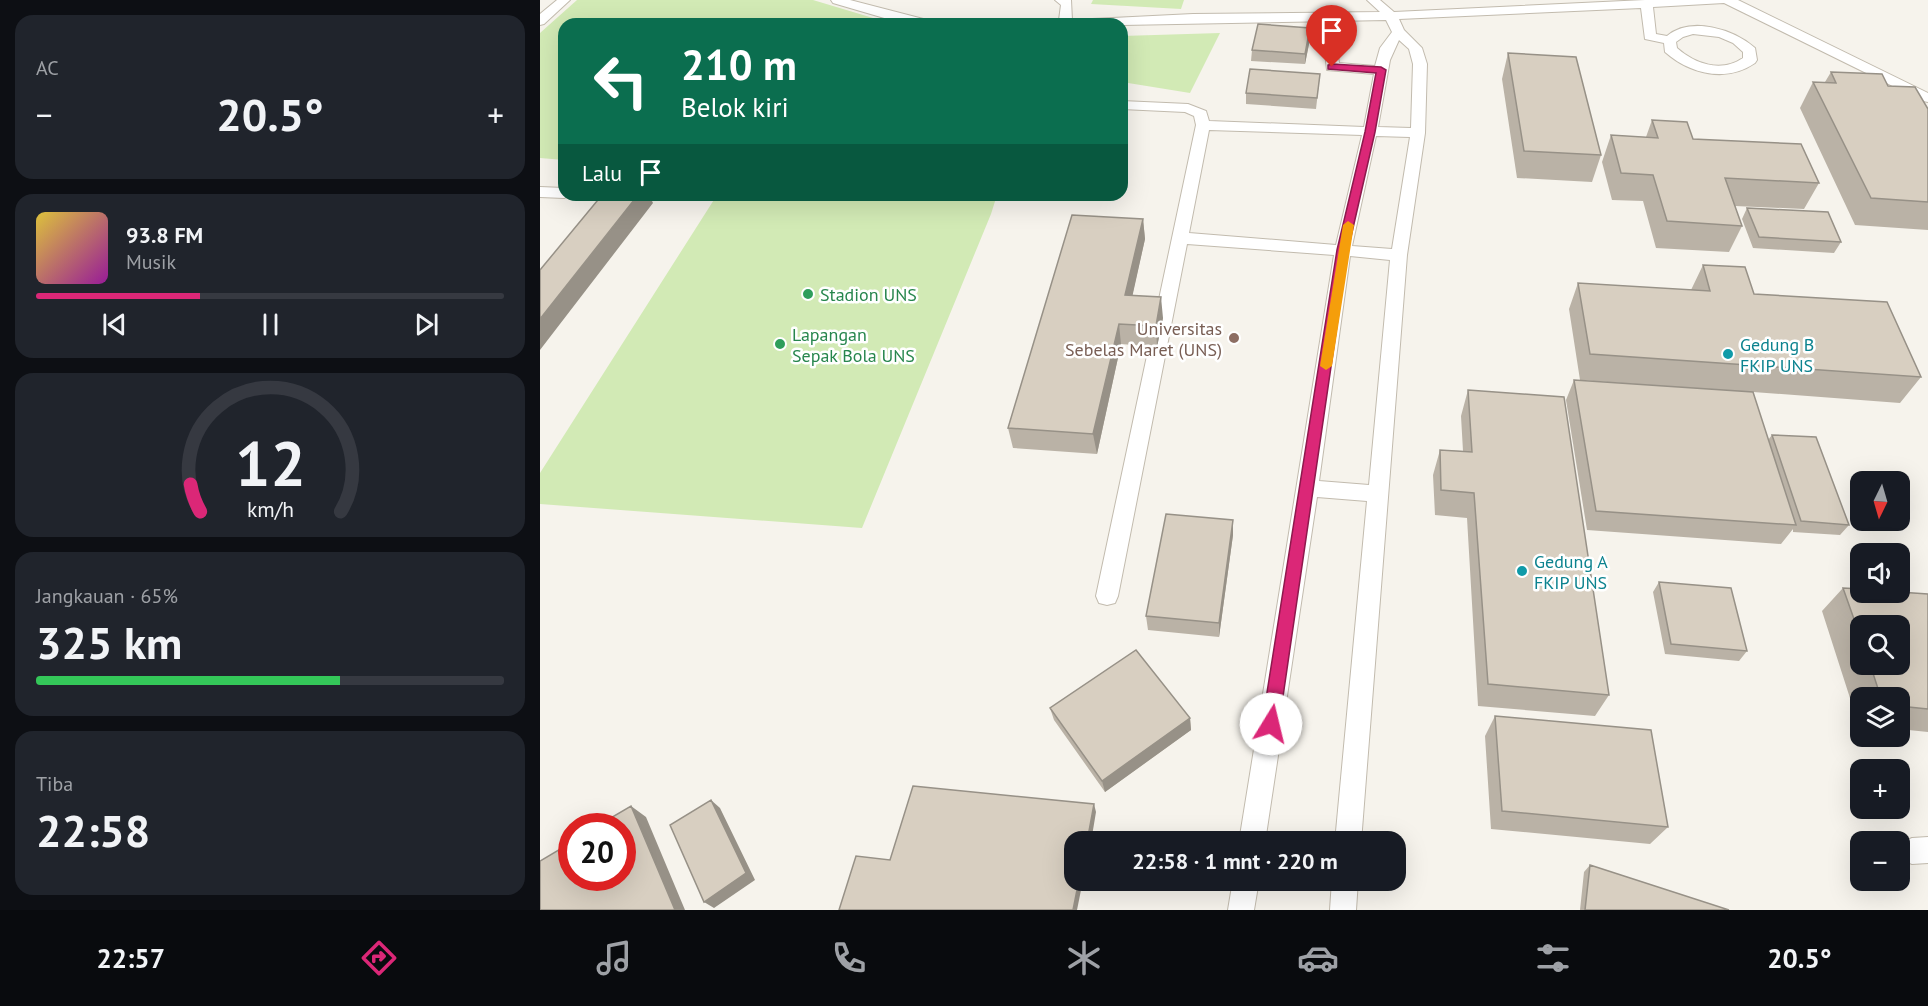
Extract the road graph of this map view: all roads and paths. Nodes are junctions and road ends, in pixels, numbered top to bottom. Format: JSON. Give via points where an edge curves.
{"nodes":[{"id":1,"x":564,"y":0,"type":"edge"},
{"id":2,"x":837,"y":0,"type":"edge"},
{"id":3,"x":1373,"y":0,"type":"edge"},
{"id":4,"x":1721,"y":0,"type":"edge"},
{"id":5,"x":1065,"y":1,"type":"edge"},
{"id":6,"x":1647,"y":4,"type":"junction"},
{"id":7,"x":1731,"y":15,"type":"edge"},
{"id":8,"x":898,"y":18,"type":"edge"},
{"id":9,"x":1065,"y":18,"type":"edge"},
{"id":10,"x":540,"y":21,"type":"edge"},
{"id":11,"x":1128,"y":21,"type":"edge"},
{"id":12,"x":1394,"y":24,"type":"junction"},
{"id":13,"x":1670,"y":41,"type":"junction"},
{"id":14,"x":1332,"y":53,"type":"dead end"},
{"id":15,"x":1381,"y":70,"type":"junction"},
{"id":16,"x":1928,"y":98,"type":"edge"},
{"id":17,"x":1128,"y":105,"type":"edge"},
{"id":18,"x":1203,"y":125,"type":"junction"},
{"id":19,"x":1370,"y":132,"type":"junction"},
{"id":20,"x":1418,"y":133,"type":"junction"},
{"id":21,"x":540,"y":192,"type":"edge"},
{"id":22,"x":558,"y":194,"type":"edge"},
{"id":23,"x":599,"y":201,"type":"edge"},
{"id":24,"x":590,"y":213,"type":"edge"},
{"id":25,"x":1181,"y":238,"type":"junction"},
{"id":26,"x":1343,"y":250,"type":"junction"},
{"id":27,"x":1399,"y":255,"type":"junction"},
{"id":28,"x":1308,"y":488,"type":"junction"},
{"id":29,"x":1378,"y":494,"type":"junction"},
{"id":30,"x":1107,"y":596,"type":"dead end"},
{"id":31,"x":1254,"y":831,"type":"edge"},
{"id":32,"x":1349,"y":831,"type":"edge"},
{"id":33,"x":1244,"y":891,"type":"edge"},
{"id":34,"x":1344,"y":891,"type":"edge"},
{"id":35,"x":1241,"y":910,"type":"edge"},
{"id":36,"x":1342,"y":910,"type":"edge"}],
"edges":[{"from":1,"to":10,"type":"lane"},
{"from":2,"to":8,"type":"lane"},
{"from":3,"to":12,"type":"lane"},
{"from":4,"to":6,"type":"lane"},
{"from":5,"to":9,"type":"lane"},
{"from":6,"to":12,"type":"lane"},
{"from":6,"to":13,"type":"lane","via":[[1650,36]]},
{"from":7,"to":13,"type":"lane","via":[[1710,31],[1678,33]]},
{"from":7,"to":13,"type":"lane","via":[[1750,51],[1750,60],[1743,66],[1729,70],[1693,65],[1670,49]]},
{"from":7,"to":16,"type":"lane"},
{"from":11,"to":12,"type":"lane","via":[[1193,18]]},
{"from":12,"to":15,"type":"lane"},
{"from":12,"to":20,"type":"lane","via":[[1415,48],[1420,64]]},
{"from":14,"to":15,"type":"lane","via":[[1332,67]]},
{"from":15,"to":19,"type":"lane"},
{"from":17,"to":18,"type":"lane","via":[[1188,108],[1201,114]]},
{"from":18,"to":19,"type":"lane"},
{"from":18,"to":25,"type":"lane"},
{"from":19,"to":20,"type":"lane"},
{"from":19,"to":26,"type":"lane"},
{"from":20,"to":27,"type":"lane"},
{"from":21,"to":22,"type":"lane"},
{"from":23,"to":24,"type":"lane"},
{"from":25,"to":26,"type":"lane"},
{"from":25,"to":30,"type":"lane"},
{"from":26,"to":27,"type":"lane"},
{"from":26,"to":28,"type":"lane"},
{"from":27,"to":29,"type":"lane"},
{"from":28,"to":29,"type":"lane"},
{"from":28,"to":31,"type":"lane"},
{"from":29,"to":32,"type":"lane"},
{"from":33,"to":35,"type":"lane"},
{"from":34,"to":36,"type":"lane"}]}
